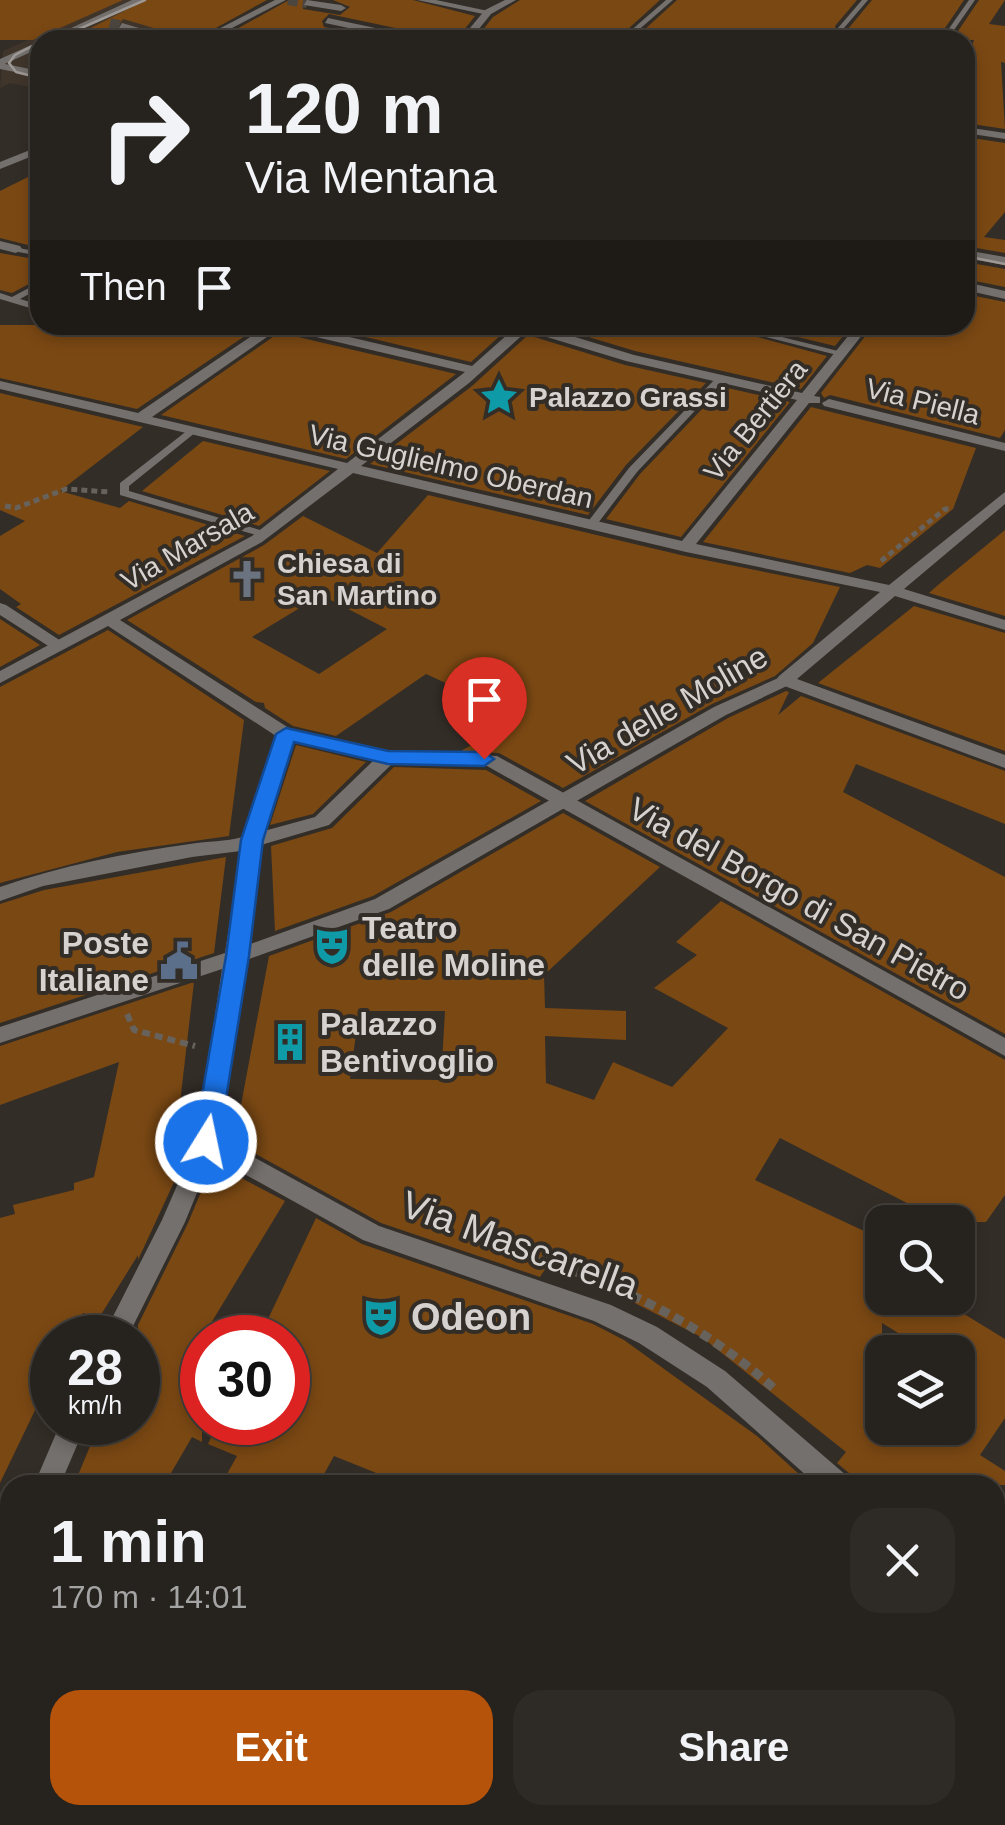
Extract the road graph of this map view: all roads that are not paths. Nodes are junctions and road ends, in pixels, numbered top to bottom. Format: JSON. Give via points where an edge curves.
{"nodes":[{"id":1,"x":139,"y":0,"type":"edge"},
{"id":2,"x":285,"y":0,"type":"edge"},
{"id":3,"x":422,"y":0,"type":"edge"},
{"id":4,"x":512,"y":0,"type":"edge"},
{"id":5,"x":670,"y":0,"type":"edge"},
{"id":6,"x":865,"y":0,"type":"edge"},
{"id":7,"x":972,"y":0,"type":"edge"},
{"id":8,"x":306,"y":3,"type":"dead end"},
{"id":9,"x":488,"y":12,"type":"junction"},
{"id":10,"x":95,"y":20,"type":"junction"},
{"id":11,"x":72,"y":30,"type":"edge"},
{"id":12,"x":134,"y":30,"type":"tunnel mouth"},
{"id":13,"x":223,"y":30,"type":"edge"},
{"id":14,"x":373,"y":30,"type":"edge"},
{"id":15,"x":473,"y":30,"type":"edge"},
{"id":16,"x":636,"y":30,"type":"edge"},
{"id":17,"x":842,"y":30,"type":"edge"},
{"id":18,"x":951,"y":30,"type":"edge"},
{"id":19,"x":30,"y":49,"type":"edge"},
{"id":20,"x":0,"y":64,"type":"edge"},
{"id":21,"x":30,"y":72,"type":"edge"},
{"id":22,"x":975,"y":132,"type":"edge"},
{"id":23,"x":1005,"y":136,"type":"edge"},
{"id":24,"x":30,"y":153,"type":"edge"},
{"id":25,"x":0,"y":166,"type":"edge"},
{"id":26,"x":0,"y":245,"type":"edge"},
{"id":27,"x":16,"y":249,"type":"joint"},
{"id":28,"x":30,"y":252,"type":"edge"},
{"id":29,"x":975,"y":256,"type":"edge"},
{"id":30,"x":1005,"y":262,"type":"edge"},
{"id":31,"x":975,"y":288,"type":"edge"},
{"id":32,"x":30,"y":291,"type":"edge"},
{"id":33,"x":1005,"y":294,"type":"edge"},
{"id":34,"x":0,"y":296,"type":"edge"},
{"id":35,"x":13,"y":300,"type":"junction"},
{"id":36,"x":30,"y":305,"type":"edge"},
{"id":37,"x":265,"y":335,"type":"edge"},
{"id":38,"x":323,"y":335,"type":"edge"},
{"id":39,"x":514,"y":335,"type":"edge"},
{"id":40,"x":556,"y":335,"type":"edge"},
{"id":41,"x":766,"y":335,"type":"edge"},
{"id":42,"x":856,"y":335,"type":"edge"},
{"id":43,"x":842,"y":353,"type":"junction"},
{"id":44,"x":474,"y":370,"type":"junction"},
{"id":45,"x":720,"y":379,"type":"junction"},
{"id":46,"x":0,"y":385,"type":"edge"},
{"id":47,"x":816,"y":400,"type":"junction"},
{"id":48,"x":138,"y":420,"type":"junction"},
{"id":49,"x":192,"y":432,"type":"junction"},
{"id":50,"x":1005,"y":447,"type":"edge"},
{"id":51,"x":346,"y":467,"type":"junction"},
{"id":52,"x":1005,"y":496,"type":"edge"},
{"id":53,"x":591,"y":525,"type":"junction"},
{"id":54,"x":263,"y":534,"type":"junction"},
{"id":55,"x":686,"y":547,"type":"junction"},
{"id":56,"x":892,"y":590,"type":"junction"},
{"id":57,"x":0,"y":608,"type":"edge"},
{"id":58,"x":108,"y":619,"type":"junction"},
{"id":59,"x":1005,"y":625,"type":"edge"},
{"id":60,"x":60,"y":645,"type":"junction"},
{"id":61,"x":0,"y":678,"type":"edge"},
{"id":62,"x":785,"y":680,"type":"junction"},
{"id":63,"x":286,"y":734,"type":"junction"},
{"id":64,"x":388,"y":757,"type":"junction"},
{"id":65,"x":1005,"y":762,"type":"edge"},
{"id":66,"x":564,"y":803,"type":"junction"},
{"id":67,"x":252,"y":840,"type":"junction"},
{"id":68,"x":0,"y":894,"type":"edge"},
{"id":69,"x":238,"y":956,"type":"junction"},
{"id":70,"x":0,"y":1035,"type":"edge"},
{"id":71,"x":1005,"y":1048,"type":"edge"},
{"id":72,"x":206,"y":1142,"type":"junction"},
{"id":73,"x":126,"y":1315,"type":"edge"},
{"id":74,"x":64,"y":1445,"type":"edge"},
{"id":75,"x":51,"y":1475,"type":"edge"},
{"id":76,"x":826,"y":1475,"type":"edge"}],
"edges":[{"from":1,"to":10,"type":"street"},
{"from":2,"to":13,"type":"street"},
{"from":3,"to":9,"type":"street"},
{"from":4,"to":9,"type":"street"},
{"from":5,"to":16,"type":"lane"},
{"from":6,"to":17,"type":"lane"},
{"from":7,"to":18,"type":"lane"},
{"from":8,"to":14,"type":"street","via":[[341,8],[328,20]]},
{"from":9,"to":15,"type":"street"},
{"from":10,"to":11,"type":"street"},
{"from":10,"to":12,"type":"street"},
{"from":19,"to":20,"type":"street"},
{"from":20,"to":21,"type":"street"},
{"from":22,"to":23,"type":"street"},
{"from":24,"to":25,"type":"street"},
{"from":26,"to":27,"type":"street"},
{"from":27,"to":28,"type":"lane"},
{"from":29,"to":30,"type":"street"},
{"from":31,"to":33,"type":"street"},
{"from":32,"to":35,"type":"lane"},
{"from":34,"to":35,"type":"lane"},
{"from":35,"to":36,"type":"lane"},
{"from":37,"to":48,"type":"street"},
{"from":38,"to":44,"type":"street"},
{"from":39,"to":44,"type":"street","name":"Via Marsala"},
{"from":40,"to":45,"type":"street","name":"Via Piella"},
{"from":41,"to":43,"type":"lane"},
{"from":42,"to":43,"type":"street","name":"Via Bertiera"},
{"from":43,"to":47,"type":"street","name":"Via Bertiera"},
{"from":44,"to":51,"type":"street","name":"Via Marsala"},
{"from":45,"to":47,"type":"street","name":"Via Piella"},
{"from":45,"to":53,"type":"lane","via":[[632,470]]},
{"from":46,"to":48,"type":"street","name":"Via Guglielmo Oberdan"},
{"from":47,"to":50,"type":"street","name":"Via Piella"},
{"from":47,"to":55,"type":"street","name":"Via Bertiera"},
{"from":48,"to":49,"type":"street","name":"Via Guglielmo Oberdan"},
{"from":49,"to":51,"type":"street","name":"Via Guglielmo Oberdan"},
{"from":49,"to":54,"type":"lane","via":[[124,492]]},
{"from":51,"to":53,"type":"street","name":"Via Guglielmo Oberdan"},
{"from":51,"to":54,"type":"street","name":"Via Marsala"},
{"from":52,"to":56,"type":"street","name":"Via delle Moline"},
{"from":53,"to":55,"type":"street","name":"Via Guglielmo Oberdan"},
{"from":54,"to":58,"type":"street","name":"Via Marsala"},
{"from":55,"to":56,"type":"street","name":"Via Guglielmo Oberdan"},
{"from":56,"to":59,"type":"street","name":"Via Guglielmo Oberdan"},
{"from":56,"to":62,"type":"street","name":"Via delle Moline"},
{"from":57,"to":60,"type":"street"},
{"from":58,"to":60,"type":"street","name":"Via Marsala"},
{"from":58,"to":63,"type":"street"},
{"from":60,"to":61,"type":"street","name":"Via Marsala"},
{"from":62,"to":65,"type":"street"},
{"from":62,"to":66,"type":"street","name":"Via delle Moline"},
{"from":63,"to":64,"type":"street","name":"Via del Borgo di San Pietro"},
{"from":63,"to":67,"type":"street"},
{"from":64,"to":66,"type":"street","name":"Via del Borgo di San Pietro","via":[[491,760]]},
{"from":64,"to":67,"type":"street","via":[[322,821]]},
{"from":66,"to":69,"type":"street","name":"Via delle Moline","via":[[382,904]]},
{"from":66,"to":71,"type":"street","name":"Via del Borgo di San Pietro"},
{"from":67,"to":68,"type":"street","via":[[40,880]]},
{"from":67,"to":69,"type":"street"},
{"from":69,"to":70,"type":"street","name":"Via delle Moline"},
{"from":69,"to":72,"type":"street"},
{"from":72,"to":73,"type":"street"},
{"from":72,"to":76,"type":"street","name":"Via Mascarella","via":[[371,1233],[648,1335],[716,1379]]},
{"from":74,"to":75,"type":"street"}]}
